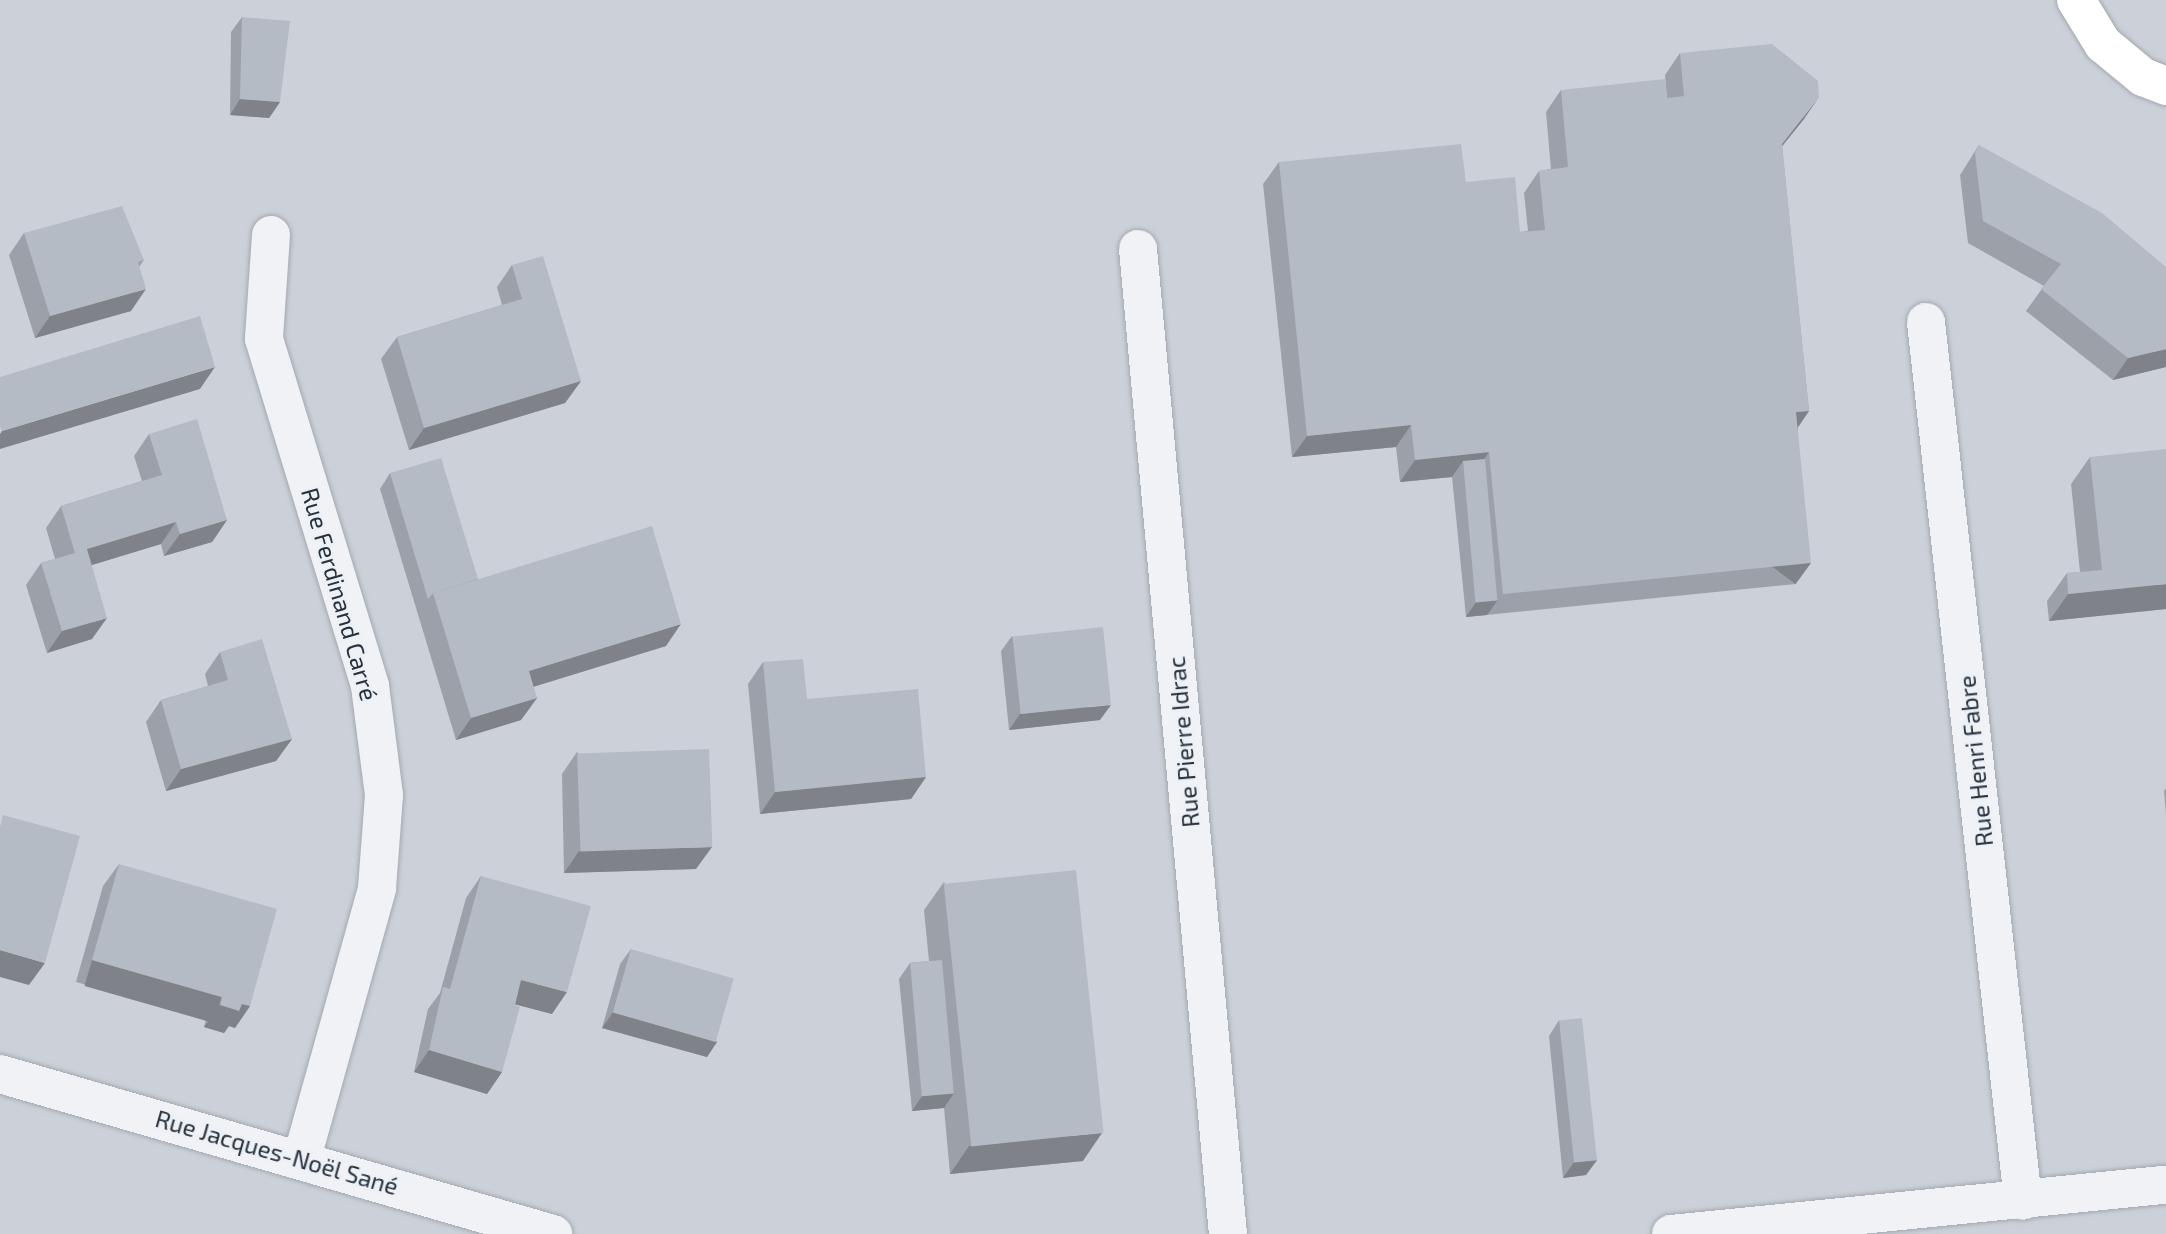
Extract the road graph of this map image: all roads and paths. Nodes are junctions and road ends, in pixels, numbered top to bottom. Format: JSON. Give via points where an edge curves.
{"nodes":[{"id":1,"x":2076,"y":0,"type":"edge"},
{"id":2,"x":2166,"y":86,"type":"edge"},
{"id":3,"x":271,"y":235,"type":"dead end"},
{"id":4,"x":1138,"y":249,"type":"dead end"},
{"id":5,"x":1926,"y":322,"type":"dead end"},
{"id":6,"x":0,"y":1074,"type":"edge"},
{"id":7,"x":302,"y":1158,"type":"junction"},
{"id":8,"x":2166,"y":1185,"type":"edge"},
{"id":9,"x":2023,"y":1201,"type":"junction"},
{"id":10,"x":554,"y":1234,"type":"edge"},
{"id":11,"x":1228,"y":1234,"type":"edge"},
{"id":12,"x":1671,"y":1234,"type":"edge"}],
"edges":[{"from":1,"to":2,"type":"main road","via":[[2103,44],[2143,77]]},
{"from":3,"to":7,"type":"street","name":"Rue Ferdinand Carré","via":[[264,339],[370,686],[384,795],[377,889]]},
{"from":4,"to":11,"type":"street","name":"Rue Pierre Idrac"},
{"from":5,"to":9,"type":"street","name":"Rue Henri Fabre"},
{"from":6,"to":7,"type":"street","name":"Rue Jacques-Noël Sané"},
{"from":7,"to":10,"type":"street","name":"Rue Jacques-Noël Sané"},
{"from":8,"to":9,"type":"street"},
{"from":9,"to":12,"type":"street"}]}
